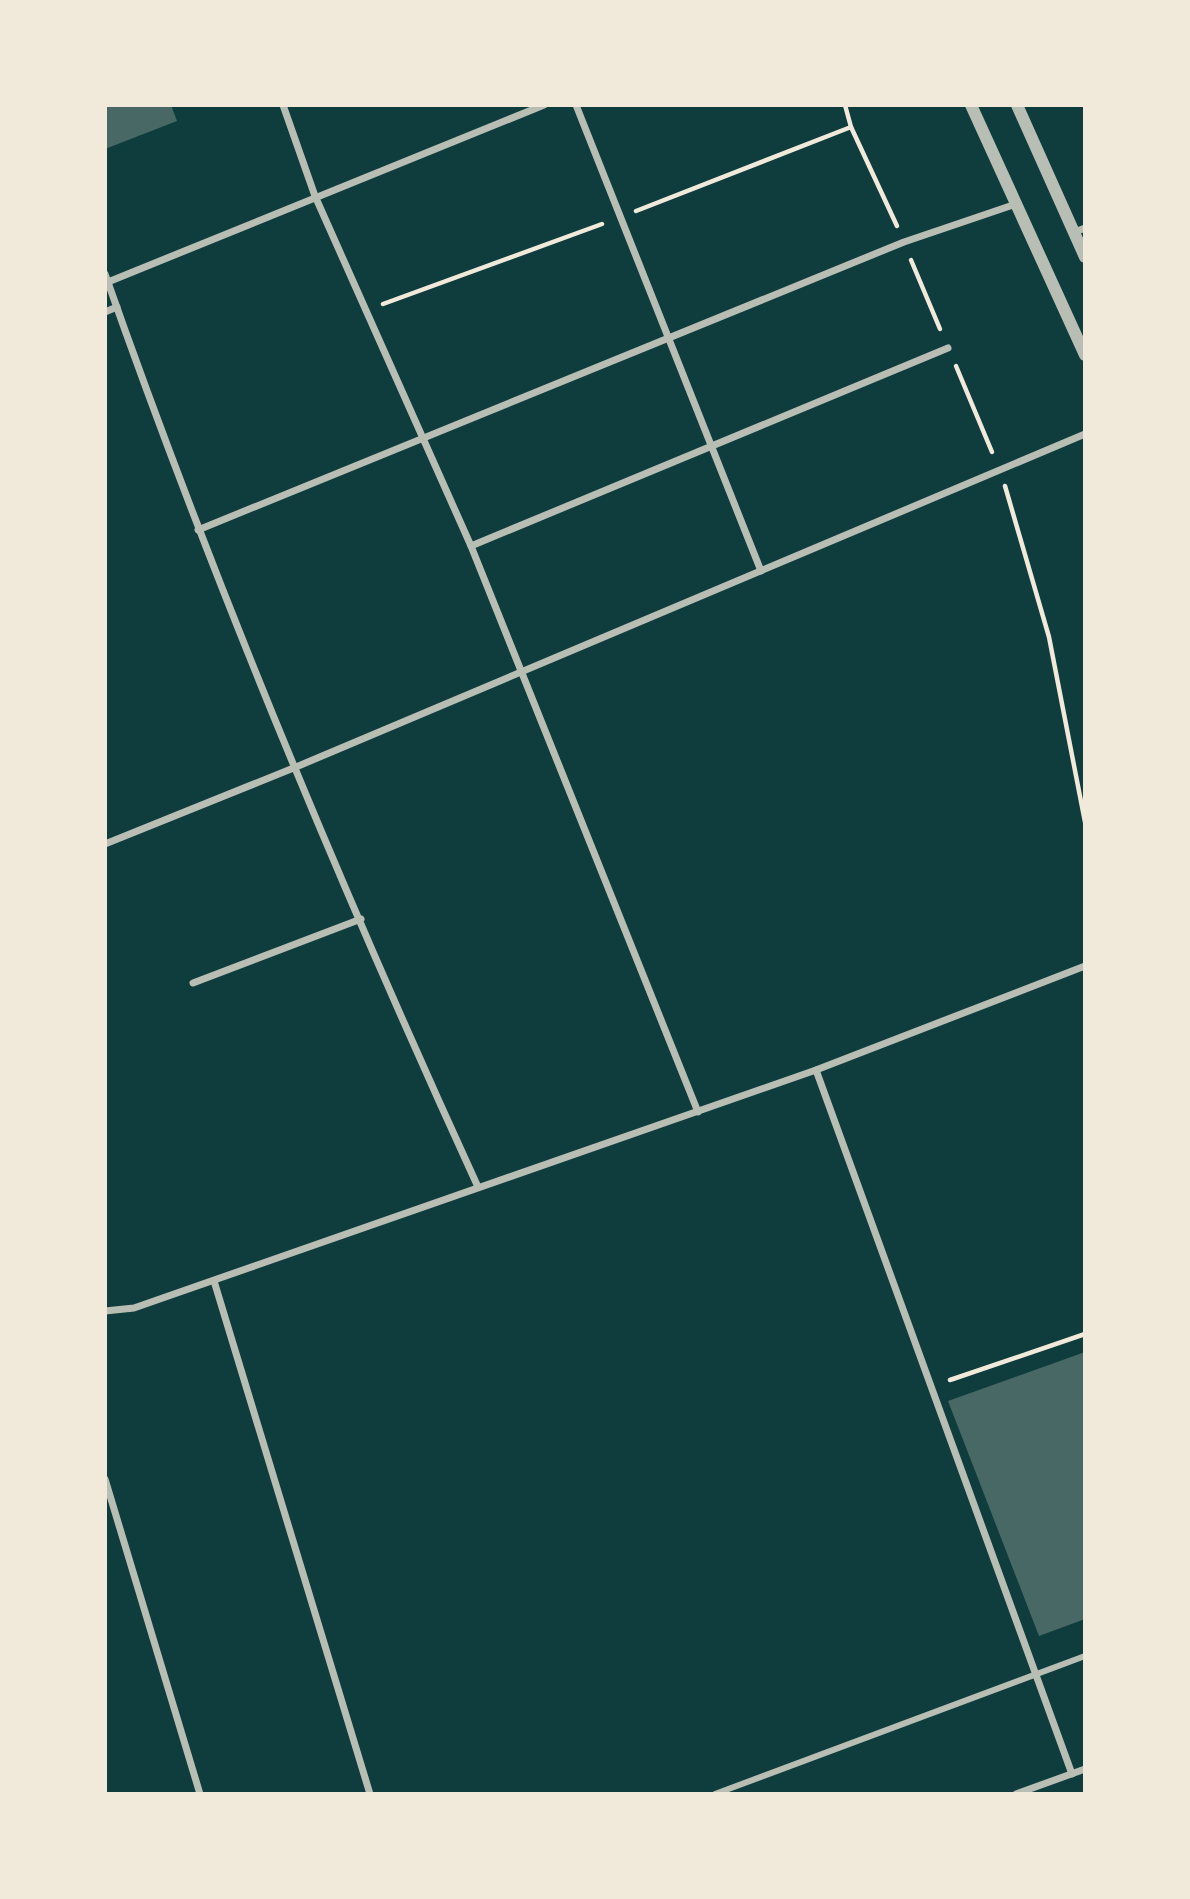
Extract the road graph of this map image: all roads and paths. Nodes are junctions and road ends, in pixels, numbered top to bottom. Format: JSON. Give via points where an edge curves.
{"nodes":[{"id":1,"x":283,"y":105,"type":"edge"},
{"id":2,"x":544,"y":105,"type":"edge"},
{"id":3,"x":576,"y":105,"type":"edge"},
{"id":4,"x":845,"y":105,"type":"edge"},
{"id":5,"x":971,"y":105,"type":"edge"},
{"id":6,"x":1017,"y":105,"type":"edge"},
{"id":7,"x":314,"y":196,"type":"junction"},
{"id":8,"x":1016,"y":204,"type":"junction"},
{"id":9,"x":1080,"y":230,"type":"edge"},
{"id":10,"x":904,"y":242,"type":"junction"},
{"id":11,"x":1085,"y":257,"type":"edge"},
{"id":12,"x":105,"y":274,"type":"edge"},
{"id":13,"x":108,"y":282,"type":"junction"},
{"id":14,"x":117,"y":307,"type":"junction"},
{"id":15,"x":105,"y":312,"type":"edge"},
{"id":16,"x":669,"y":339,"type":"junction"},
{"id":17,"x":948,"y":348,"type":"dead end"},
{"id":18,"x":1085,"y":355,"type":"edge"},
{"id":19,"x":1085,"y":435,"type":"edge"},
{"id":20,"x":424,"y":439,"type":"junction"},
{"id":21,"x":710,"y":445,"type":"junction"},
{"id":22,"x":999,"y":470,"type":"junction"},
{"id":23,"x":198,"y":530,"type":"junction"},
{"id":24,"x":471,"y":546,"type":"junction"},
{"id":25,"x":761,"y":571,"type":"junction"},
{"id":26,"x":520,"y":671,"type":"junction"},
{"id":27,"x":296,"y":767,"type":"junction"},
{"id":28,"x":1085,"y":822,"type":"edge"},
{"id":29,"x":105,"y":844,"type":"edge"},
{"id":30,"x":361,"y":919,"type":"junction"},
{"id":31,"x":1085,"y":966,"type":"edge"},
{"id":32,"x":193,"y":983,"type":"dead end"},
{"id":33,"x":816,"y":1070,"type":"junction"},
{"id":34,"x":698,"y":1112,"type":"junction"},
{"id":35,"x":478,"y":1187,"type":"junction"},
{"id":36,"x":214,"y":1281,"type":"junction"},
{"id":37,"x":105,"y":1311,"type":"edge"},
{"id":38,"x":1085,"y":1334,"type":"edge"},
{"id":39,"x":931,"y":1387,"type":"junction"},
{"id":40,"x":105,"y":1479,"type":"edge"},
{"id":41,"x":1085,"y":1656,"type":"edge"},
{"id":42,"x":1038,"y":1674,"type":"junction"},
{"id":43,"x":1085,"y":1769,"type":"edge"},
{"id":44,"x":1072,"y":1774,"type":"junction"},
{"id":45,"x":200,"y":1794,"type":"edge"},
{"id":46,"x":370,"y":1794,"type":"edge"},
{"id":47,"x":715,"y":1794,"type":"edge"},
{"id":48,"x":1016,"y":1794,"type":"edge"}],
"edges":[{"from":1,"to":7,"type":"street"},
{"from":2,"to":7,"type":"street"},
{"from":3,"to":16,"type":"street"},
{"from":4,"to":10,"type":"path"},
{"from":5,"to":8,"type":"street"},
{"from":6,"to":9,"type":"street"},
{"from":7,"to":13,"type":"street"},
{"from":7,"to":20,"type":"street"},
{"from":8,"to":10,"type":"street"},
{"from":8,"to":18,"type":"street"},
{"from":9,"to":11,"type":"street"},
{"from":10,"to":16,"type":"street"},
{"from":12,"to":13,"type":"street"},
{"from":13,"to":14,"type":"street"},
{"from":14,"to":15,"type":"street"},
{"from":14,"to":23,"type":"street"},
{"from":16,"to":20,"type":"street"},
{"from":16,"to":21,"type":"street"},
{"from":17,"to":21,"type":"street"},
{"from":19,"to":22,"type":"street"},
{"from":20,"to":23,"type":"street"},
{"from":20,"to":24,"type":"street"},
{"from":21,"to":24,"type":"street"},
{"from":21,"to":25,"type":"street"},
{"from":22,"to":25,"type":"street"},
{"from":22,"to":28,"type":"path","via":[[1046,624]]},
{"from":23,"to":27,"type":"street"},
{"from":24,"to":26,"type":"street"},
{"from":25,"to":26,"type":"street"},
{"from":26,"to":27,"type":"street"},
{"from":26,"to":34,"type":"street"},
{"from":27,"to":29,"type":"street"},
{"from":27,"to":30,"type":"street"},
{"from":30,"to":32,"type":"street"},
{"from":30,"to":35,"type":"street"},
{"from":31,"to":33,"type":"street"},
{"from":33,"to":34,"type":"street"},
{"from":33,"to":39,"type":"street"},
{"from":34,"to":35,"type":"street"},
{"from":35,"to":36,"type":"street"},
{"from":36,"to":37,"type":"street","via":[[134,1308]]},
{"from":36,"to":46,"type":"street"},
{"from":38,"to":39,"type":"path"},
{"from":39,"to":42,"type":"street"},
{"from":40,"to":45,"type":"street"},
{"from":41,"to":42,"type":"street"},
{"from":42,"to":44,"type":"street"},
{"from":42,"to":47,"type":"street"},
{"from":43,"to":44,"type":"street"},
{"from":44,"to":48,"type":"street"}]}
